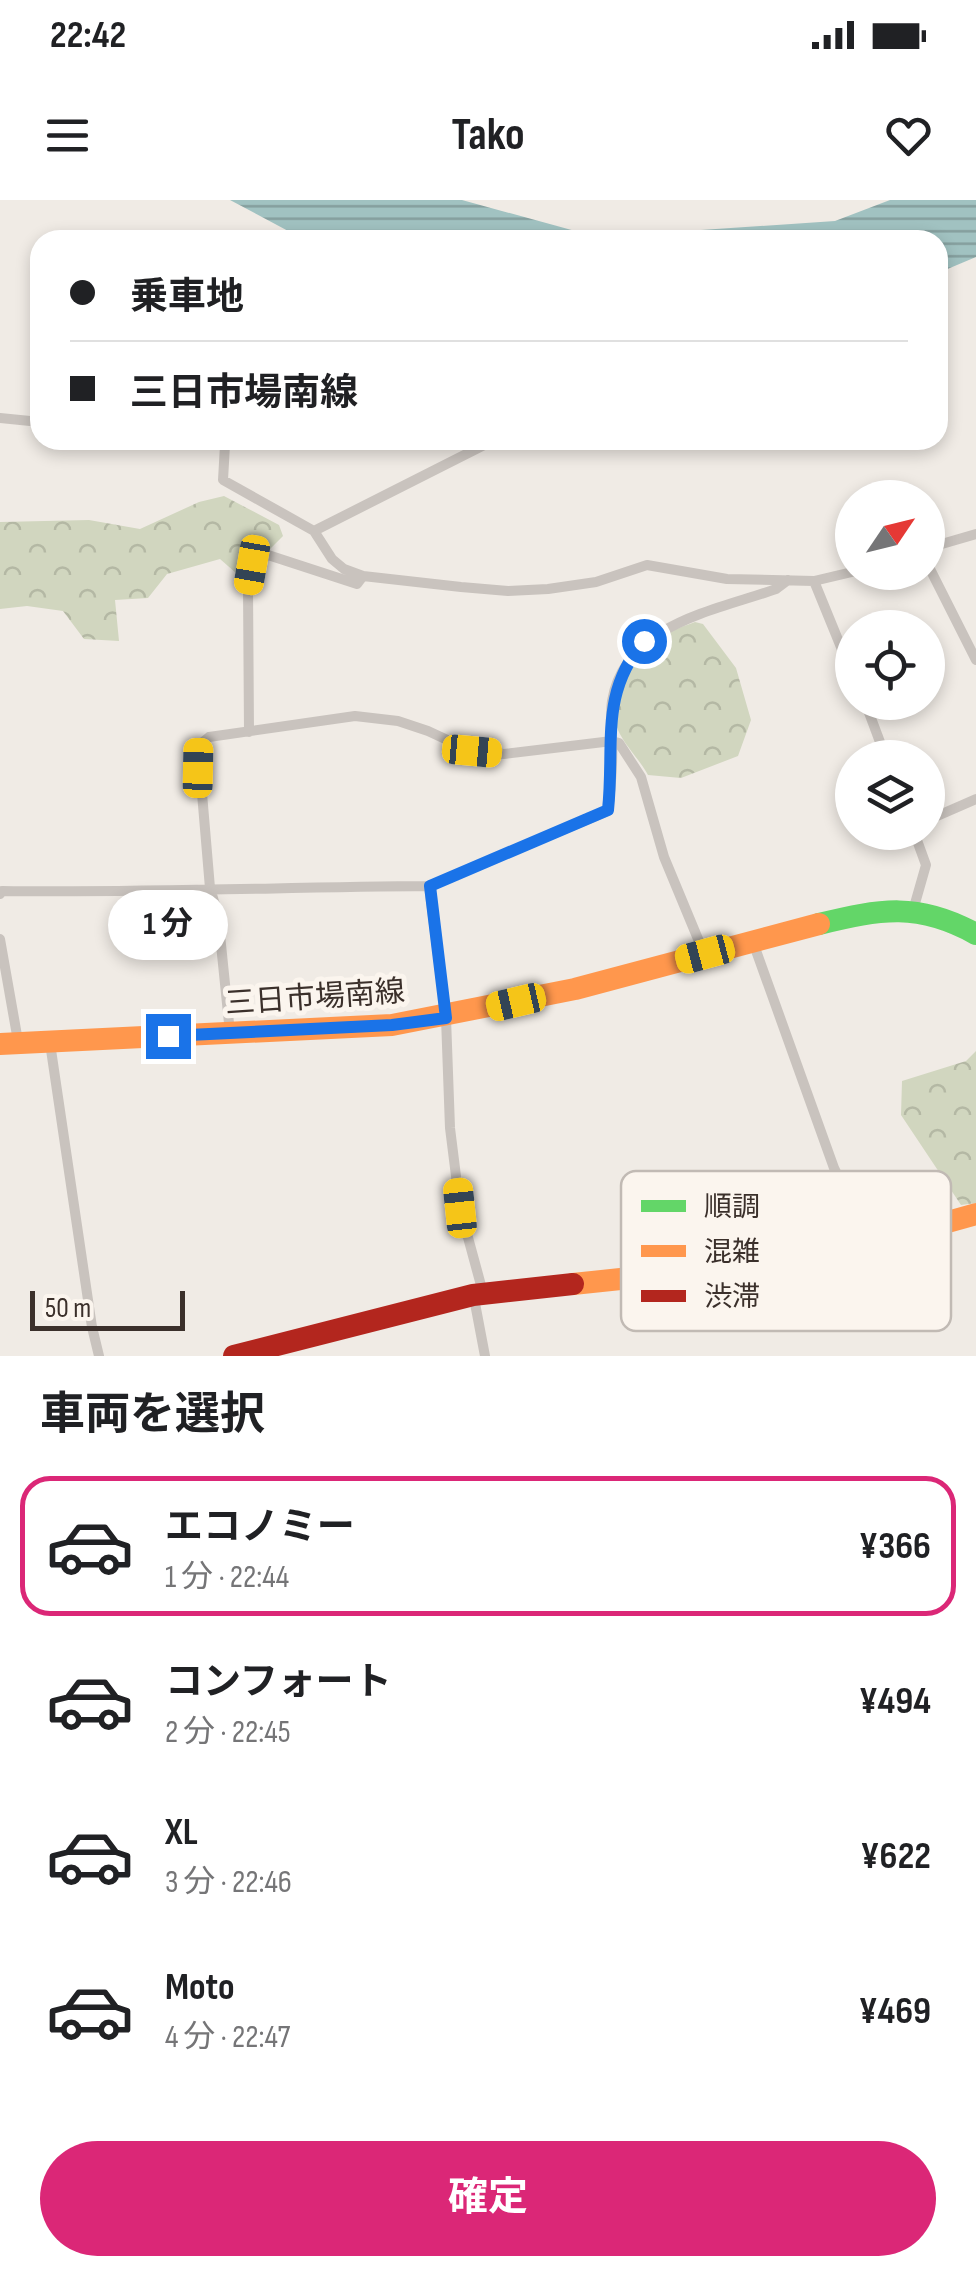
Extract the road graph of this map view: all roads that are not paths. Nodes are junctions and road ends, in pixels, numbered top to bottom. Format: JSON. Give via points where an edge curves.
{"nodes":[{"id":1,"x":0,"y":418,"type":"edge"},
{"id":2,"x":30,"y":421,"type":"edge"},
{"id":3,"x":226,"y":450,"type":"edge"},
{"id":4,"x":474,"y":450,"type":"edge"},
{"id":5,"x":314,"y":531,"type":"junction"},
{"id":6,"x":976,"y":534,"type":"edge"},
{"id":7,"x":945,"y":543,"type":"edge"},
{"id":8,"x":363,"y":576,"type":"junction"},
{"id":9,"x":835,"y":576,"type":"edge"},
{"id":10,"x":789,"y":580,"type":"junction"},
{"id":11,"x":814,"y":580,"type":"junction"},
{"id":12,"x":941,"y":590,"type":"edge"},
{"id":13,"x":835,"y":632,"type":"edge"},
{"id":14,"x":976,"y":660,"type":"edge"},
{"id":15,"x":249,"y":732,"type":"junction"},
{"id":16,"x":612,"y":740,"type":"junction"},
{"id":17,"x":976,"y":799,"type":"edge"},
{"id":18,"x":945,"y":813,"type":"edge"},
{"id":19,"x":920,"y":850,"type":"edge"},
{"id":20,"x":430,"y":886,"type":"junction"},
{"id":21,"x":210,"y":888,"type":"junction"},
{"id":22,"x":0,"y":894,"type":"edge"},
{"id":23,"x":914,"y":908,"type":"junction"},
{"id":24,"x":976,"y":934,"type":"edge"},
{"id":25,"x":0,"y":938,"type":"edge"},
{"id":26,"x":752,"y":942,"type":"junction"},
{"id":27,"x":705,"y":954,"type":"junction"},
{"id":28,"x":446,"y":1018,"type":"junction"},
{"id":29,"x":230,"y":1034,"type":"junction"},
{"id":30,"x":50,"y":1042,"type":"junction"},
{"id":31,"x":9,"y":1044,"type":"edge"},
{"id":32,"x":835,"y":1171,"type":"edge"},
{"id":33,"x":976,"y":1214,"type":"edge"},
{"id":34,"x":951,"y":1221,"type":"edge"},
{"id":35,"x":621,"y":1279,"type":"edge"},
{"id":36,"x":478,"y":1295,"type":"junction"},
{"id":37,"x":100,"y":1356,"type":"edge"},
{"id":38,"x":234,"y":1356,"type":"edge"},
{"id":39,"x":484,"y":1356,"type":"edge"}],
"edges":[{"from":1,"to":2,"type":"lane"},
{"from":3,"to":5,"type":"lane","via":[[223,480]]},
{"from":4,"to":5,"type":"lane"},
{"from":5,"to":8,"type":"lane","via":[[332,559]]},
{"from":6,"to":7,"type":"lane"},
{"from":8,"to":10,"type":"lane","via":[[508,591],[596,582],[648,565]]},
{"from":8,"to":15,"type":"lane","via":[[357,584],[265,554],[252,565]]},
{"from":9,"to":11,"type":"lane"},
{"from":10,"to":11,"type":"lane"},
{"from":10,"to":16,"type":"lane","via":[[644,641],[619,677],[611,703]]},
{"from":11,"to":13,"type":"lane"},
{"from":12,"to":14,"type":"lane"},
{"from":15,"to":16,"type":"lane","via":[[355,716],[398,721],[472,751],[504,754]]},
{"from":15,"to":21,"type":"lane","via":[[209,737],[198,746]]},
{"from":16,"to":20,"type":"lane","via":[[608,810]]},
{"from":16,"to":27,"type":"lane","via":[[641,777],[664,857]]},
{"from":17,"to":18,"type":"lane"},
{"from":19,"to":23,"type":"lane","via":[[926,866]]},
{"from":20,"to":21,"type":"lane"},
{"from":20,"to":28,"type":"lane"},
{"from":21,"to":22,"type":"lane"},
{"from":21,"to":29,"type":"lane"},
{"from":23,"to":24,"type":"main road","name":"三日市場南線"},
{"from":23,"to":26,"type":"main road","name":"三日市場南線","via":[[876,910]]},
{"from":25,"to":31,"type":"lane"},
{"from":26,"to":27,"type":"main road","name":"三日市場南線"},
{"from":26,"to":32,"type":"lane"},
{"from":27,"to":28,"type":"main road","name":"三日市場南線"},
{"from":28,"to":29,"type":"main road","name":"三日市場南線"},
{"from":28,"to":36,"type":"lane","via":[[450,1128]]},
{"from":29,"to":30,"type":"main road","name":"三日市場南線"},
{"from":30,"to":31,"type":"main road","name":"三日市場南線"},
{"from":30,"to":37,"type":"lane"},
{"from":33,"to":34,"type":"main road"},
{"from":35,"to":36,"type":"main road"},
{"from":36,"to":38,"type":"main road"},
{"from":36,"to":39,"type":"lane"}]}
